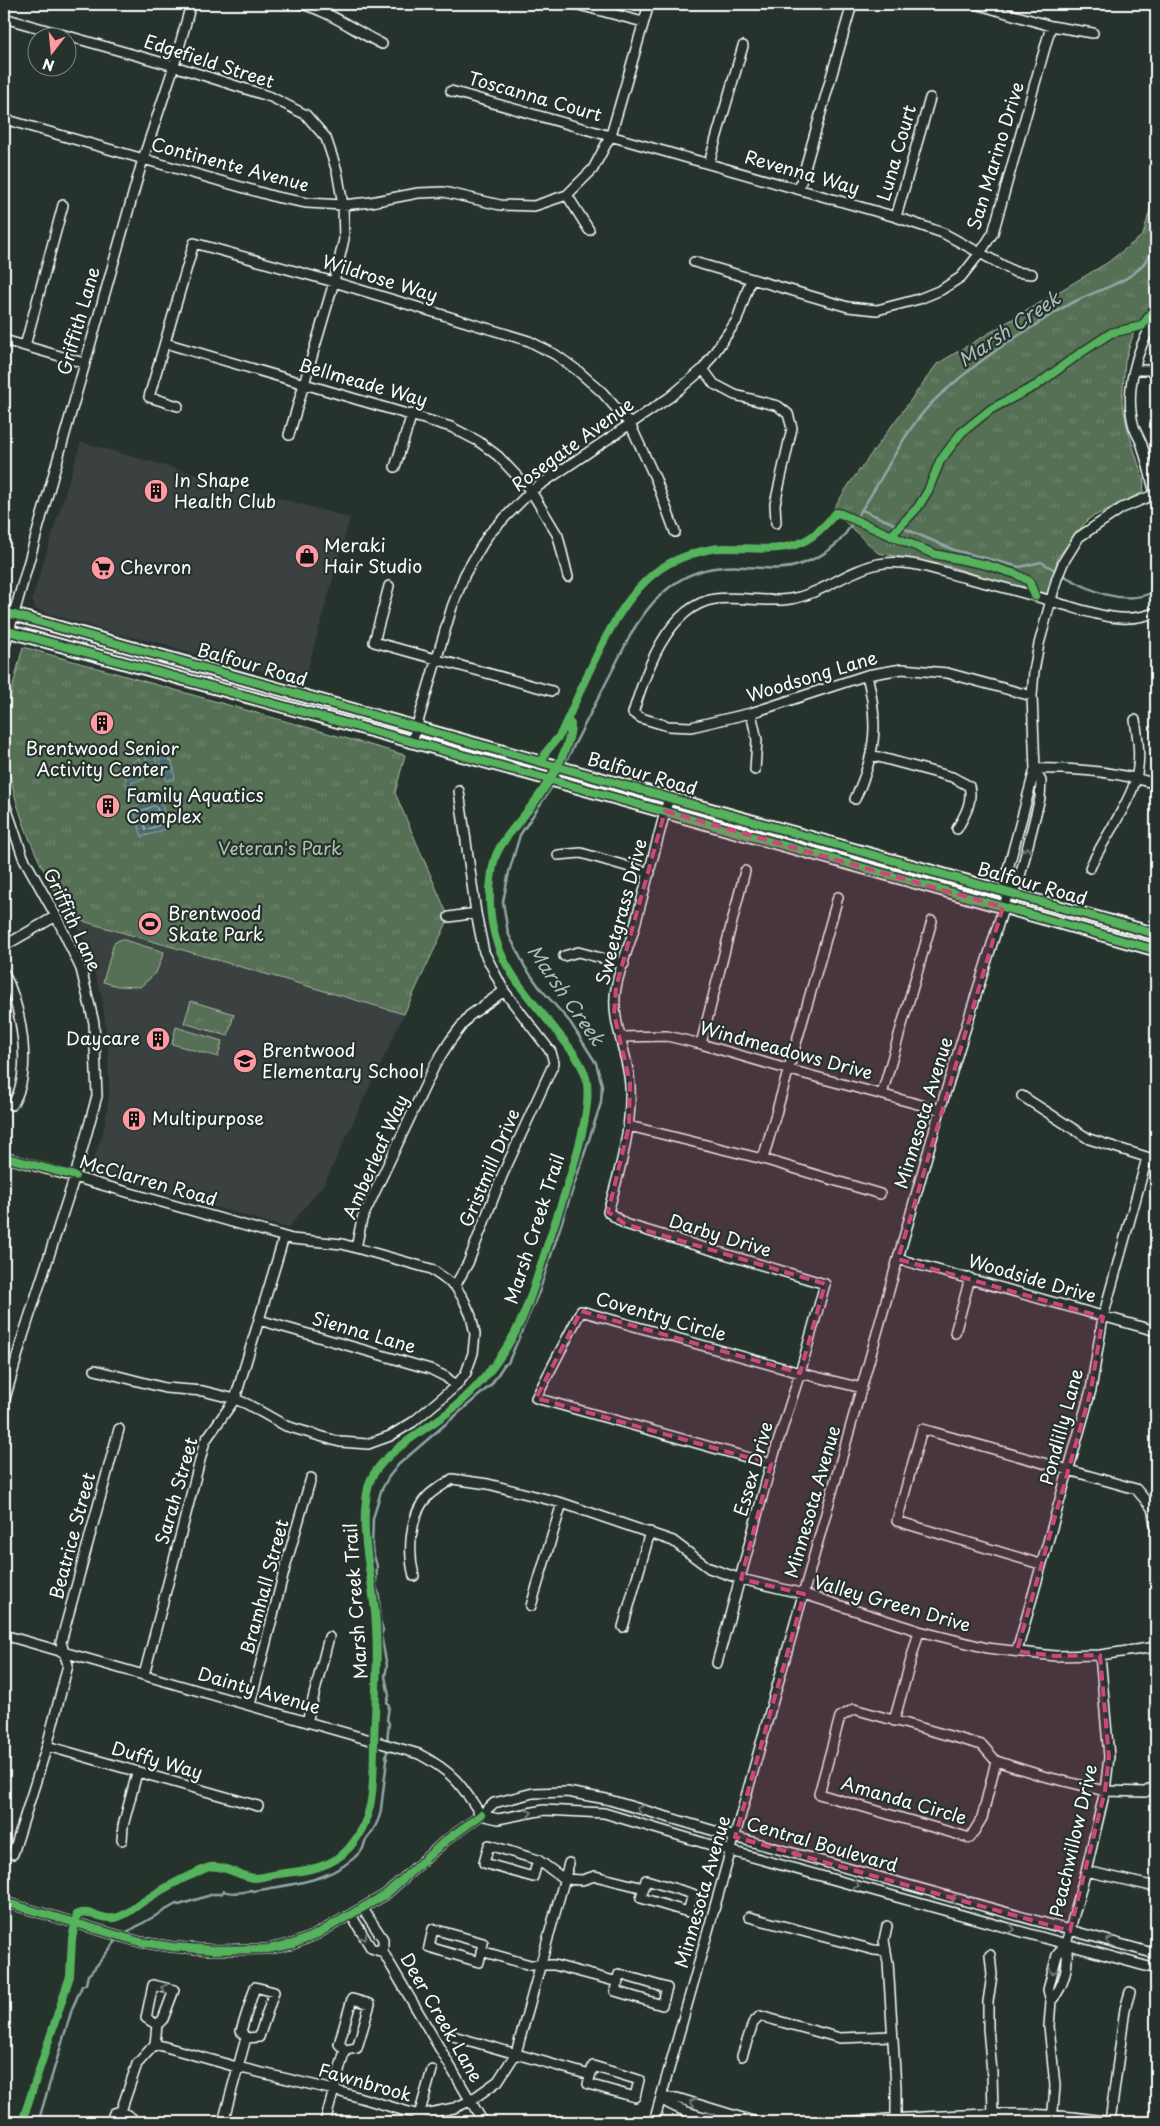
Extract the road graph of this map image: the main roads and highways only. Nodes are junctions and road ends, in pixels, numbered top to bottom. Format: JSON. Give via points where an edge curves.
{"nodes":[{"id":1,"x":8,"y":613,"type":"edge"},
{"id":2,"x":6,"y":631,"type":"edge"},
{"id":3,"x":1156,"y":934,"type":"edge"},
{"id":4,"x":1156,"y":950,"type":"edge"}],
"edges":[{"from":1,"to":3,"type":"main road","name":"Balfour Road"},
{"from":2,"to":4,"type":"main road","name":"Balfour Road","via":[[665,811]]}]}
